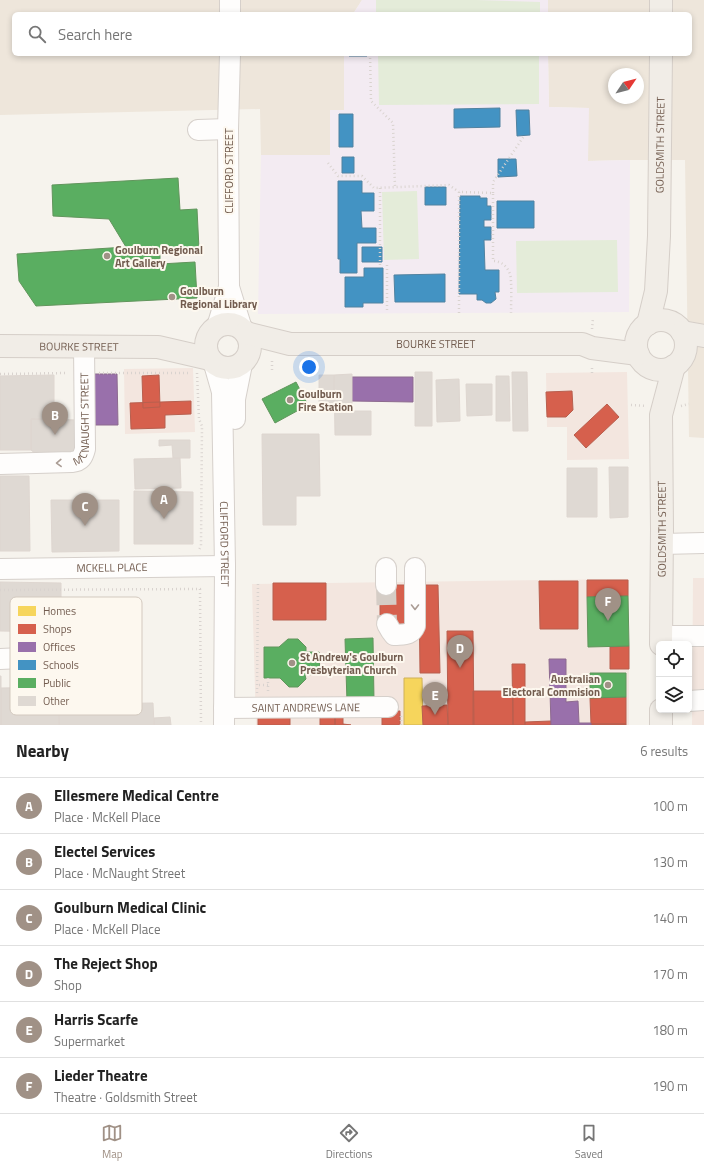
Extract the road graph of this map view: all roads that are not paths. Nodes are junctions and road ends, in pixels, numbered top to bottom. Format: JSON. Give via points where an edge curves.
{"nodes":[{"id":1,"x":230,"y":0,"type":"edge"},
{"id":2,"x":661,"y":0,"type":"edge"},
{"id":3,"x":230,"y":12,"type":"edge"},
{"id":4,"x":661,"y":12,"type":"edge"},
{"id":5,"x":230,"y":56,"type":"edge"},
{"id":6,"x":661,"y":56,"type":"edge"},
{"id":7,"x":228,"y":129,"type":"junction"},
{"id":8,"x":198,"y":130,"type":"dead end"},
{"id":9,"x":659,"y":236,"type":"junction"},
{"id":10,"x":228,"y":287,"type":"junction"},
{"id":11,"x":679,"y":329,"type":"junction"},
{"id":12,"x":213,"y":331,"type":"junction"},
{"id":13,"x":244,"y":331,"type":"junction"},
{"id":14,"x":704,"y":336,"type":"edge"},
{"id":15,"x":290,"y":344,"type":"junction"},
{"id":16,"x":643,"y":345,"type":"junction"},
{"id":17,"x":0,"y":346,"type":"edge"},
{"id":18,"x":84,"y":346,"type":"junction"},
{"id":19,"x":158,"y":347,"type":"junction"},
{"id":20,"x":704,"y":353,"type":"edge"},
{"id":21,"x":244,"y":361,"type":"junction"},
{"id":22,"x":678,"y":362,"type":"junction"},
{"id":23,"x":207,"y":365,"type":"junction"},
{"id":24,"x":654,"y":410,"type":"junction"},
{"id":25,"x":0,"y":464,"type":"edge"},
{"id":26,"x":230,"y":539,"type":"junction"},
{"id":27,"x":704,"y":543,"type":"edge"},
{"id":28,"x":662,"y":544,"type":"junction"},
{"id":29,"x":415,"y":568,"type":"dead end"},
{"id":30,"x":229,"y":569,"type":"junction"},
{"id":31,"x":0,"y":570,"type":"edge"},
{"id":32,"x":387,"y":624,"type":"dead end"},
{"id":33,"x":704,"y":636,"type":"edge"},
{"id":34,"x":661,"y":640,"type":"edge"},
{"id":35,"x":0,"y":659,"type":"edge"},
{"id":36,"x":10,"y":659,"type":"edge"},
{"id":37,"x":692,"y":700,"type":"edge"},
{"id":38,"x":704,"y":700,"type":"edge"},
{"id":39,"x":388,"y":707,"type":"dead end"},
{"id":40,"x":661,"y":713,"type":"edge"},
{"id":41,"x":229,"y":716,"type":"edge"},
{"id":42,"x":661,"y":725,"type":"edge"}],
"edges":[{"from":1,"to":3,"type":"street"},
{"from":2,"to":4,"type":"main road"},
{"from":5,"to":7,"type":"street","name":"CLIFFORD STREET"},
{"from":6,"to":9,"type":"main road","name":"GOLDSMITH STREET"},
{"from":7,"to":8,"type":"street"},
{"from":7,"to":10,"type":"street","name":"CLIFFORD STREET"},
{"from":9,"to":11,"type":"main road","name":"GOLDSMITH STREET","via":[[665,291]]},
{"from":9,"to":16,"type":"main road","name":"GOLDSMITH STREET","via":[[656,291]]},
{"from":10,"to":12,"type":"street","name":"CLIFFORD STREET"},
{"from":10,"to":13,"type":"street","name":"CLIFFORD STREET"},
{"from":11,"to":14,"type":"main road"},
{"from":11,"to":16,"type":"main road","via":[[666,320],[653,321]]},
{"from":11,"to":22,"type":"main road","via":[[686,345],[685,352]]},
{"from":12,"to":13,"type":"main road","via":[[220,325],[228,324],[236,325]]},
{"from":12,"to":19,"type":"main road","name":"BOURKE STREET"},
{"from":12,"to":23,"type":"main road","via":[[206,340]]},
{"from":13,"to":15,"type":"main road","name":"BOURKE STREET"},
{"from":13,"to":21,"type":"main road","via":[[250,346]]},
{"from":15,"to":16,"type":"main road","name":"BOURKE STREET","via":[[589,345],[592,348]]},
{"from":15,"to":21,"type":"main road","name":"BOURKE STREET"},
{"from":16,"to":22,"type":"main road","via":[[655,370],[668,369]]},
{"from":16,"to":24,"type":"main road","name":"GOLDSMITH STREET"},
{"from":17,"to":18,"type":"main road","name":"BOURKE STREET"},
{"from":18,"to":19,"type":"main road","name":"BOURKE STREET"},
{"from":18,"to":25,"type":"street","name":"MCNAUGHT STREET","one_way":true,"via":[[83,457],[72,462]]},
{"from":19,"to":23,"type":"main road","name":"BOURKE STREET"},
{"from":20,"to":22,"type":"main road"},
{"from":21,"to":23,"type":"main road","via":[[228,369]]},
{"from":21,"to":26,"type":"street","name":"CLIFFORD STREET","via":[[235,399]]},
{"from":22,"to":24,"type":"main road","name":"GOLDSMITH STREET"},
{"from":23,"to":26,"type":"street","name":"CLIFFORD STREET","via":[[222,392]]},
{"from":24,"to":28,"type":"main road","name":"GOLDSMITH STREET"},
{"from":26,"to":30,"type":"street","name":"CLIFFORD STREET"},
{"from":27,"to":28,"type":"street"},
{"from":28,"to":34,"type":"main road","name":"GOLDSMITH STREET"},
{"from":29,"to":32,"type":"street","one_way":true,"via":[[413,631],[394,635]]},
{"from":30,"to":31,"type":"street","name":"MCKELL PLACE"},
{"from":30,"to":41,"type":"street","name":"CLIFFORD STREET"},
{"from":33,"to":34,"type":"street"},
{"from":35,"to":36,"type":"street"},
{"from":37,"to":38,"type":"street"},
{"from":39,"to":41,"type":"street","name":"SAINT ANDREWS LANE","via":[[256,707]]},
{"from":40,"to":42,"type":"main road"}]}
